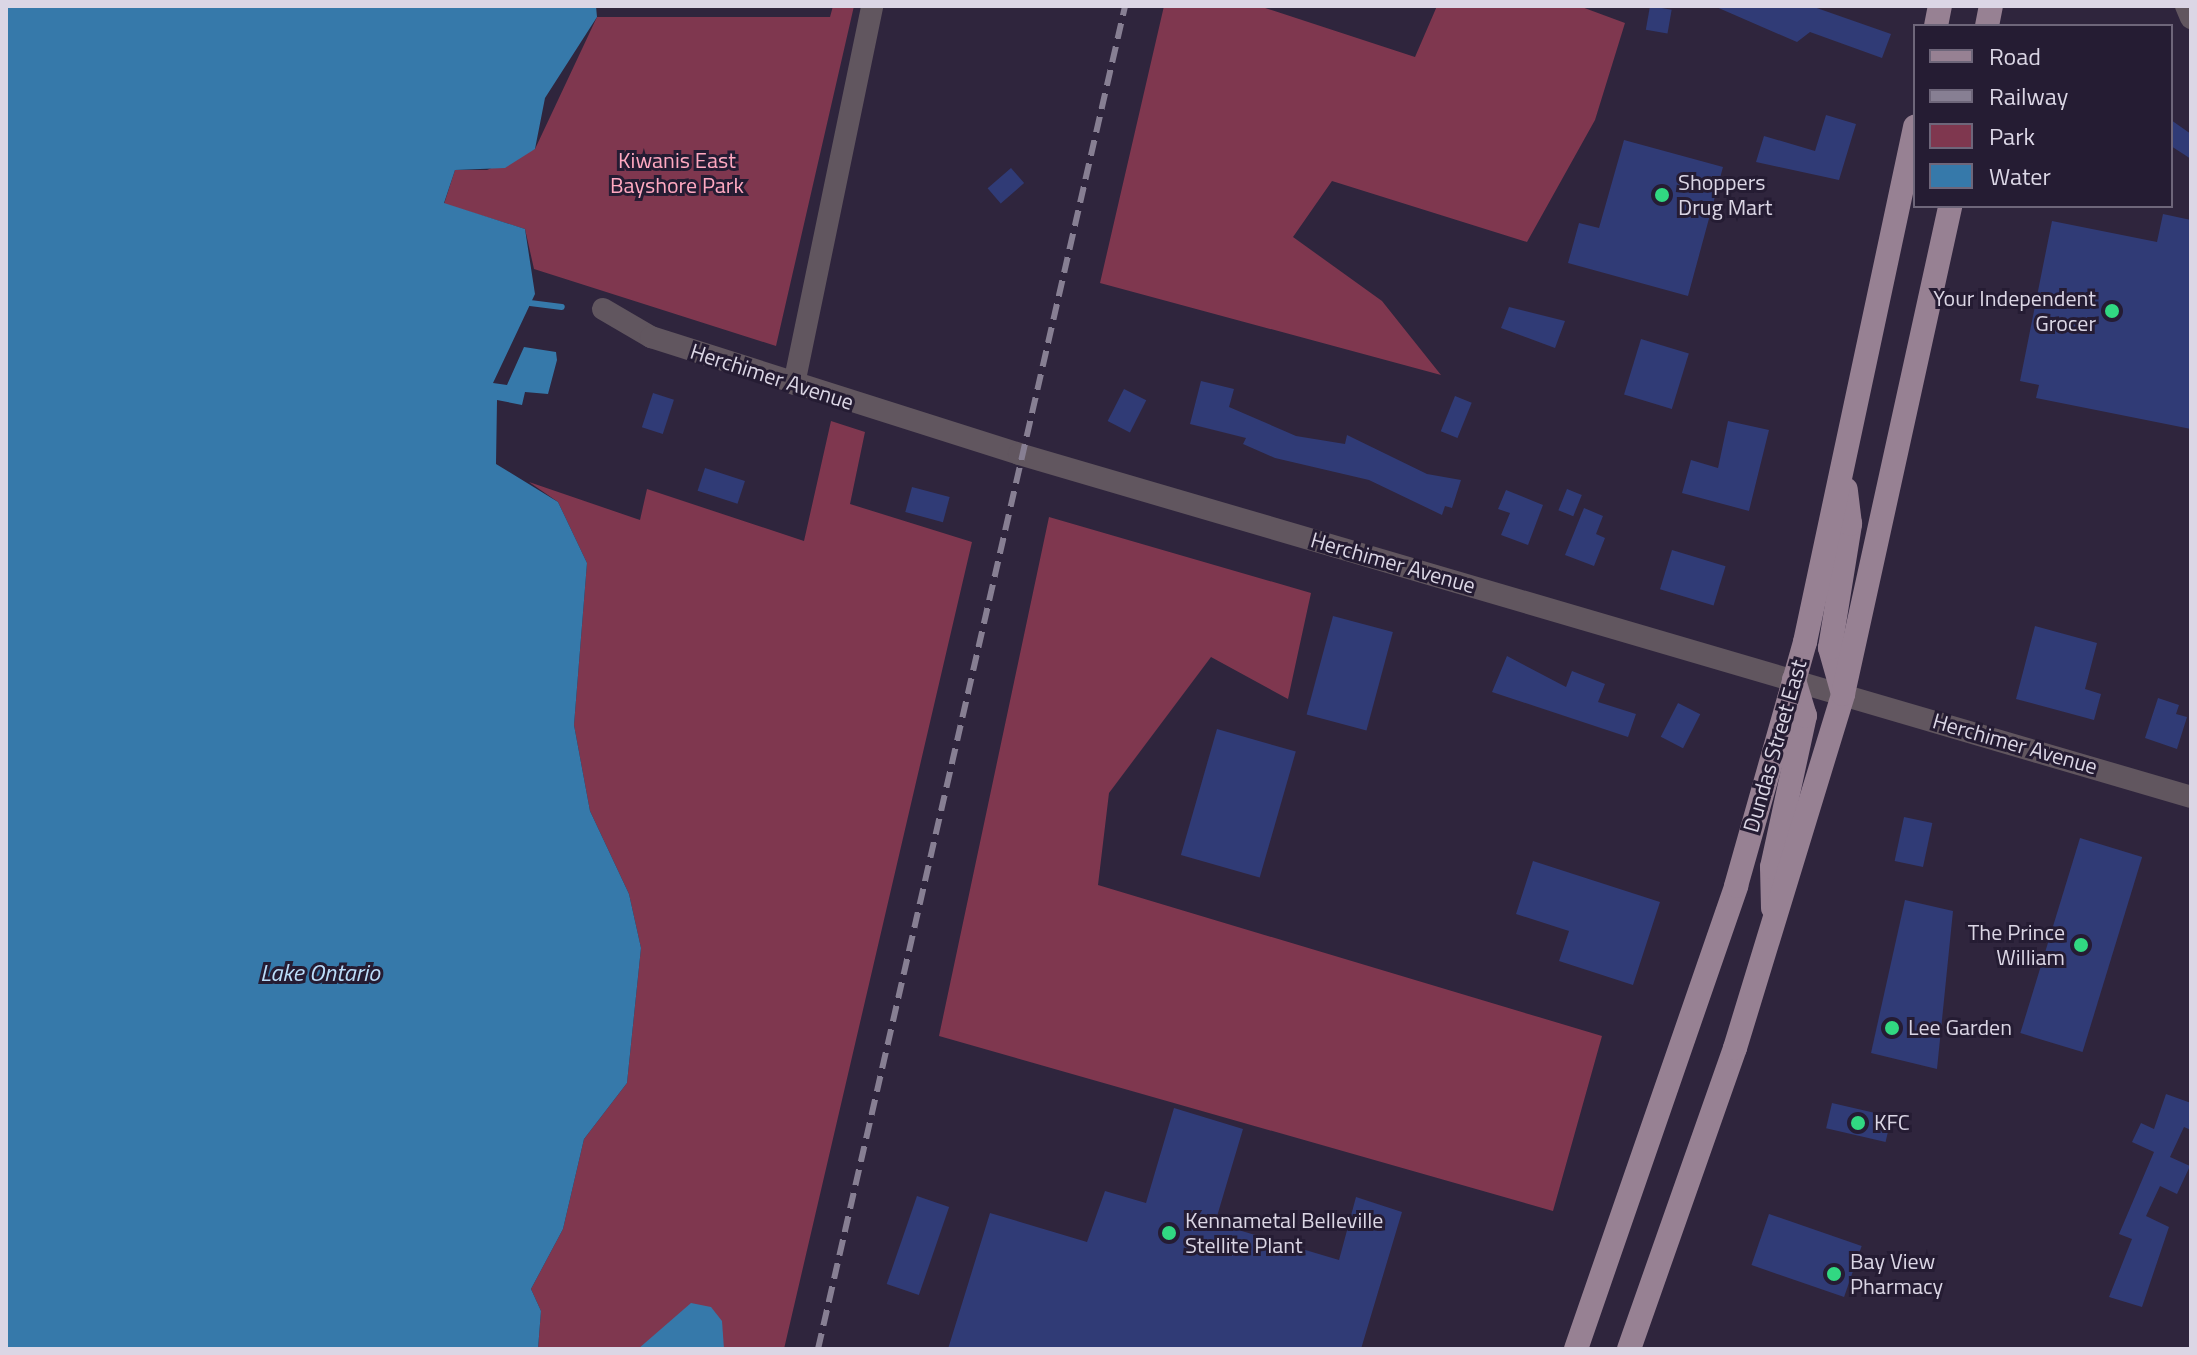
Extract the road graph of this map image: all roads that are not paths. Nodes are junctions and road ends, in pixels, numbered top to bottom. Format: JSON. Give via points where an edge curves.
{"nodes":[{"id":1,"x":872,"y":6,"type":"edge"},
{"id":2,"x":2186,"y":6,"type":"edge"},
{"id":3,"x":2191,"y":18,"type":"edge"},
{"id":4,"x":1913,"y":137,"type":"edge"},
{"id":5,"x":1950,"y":208,"type":"edge"},
{"id":6,"x":603,"y":309,"type":"dead end"},
{"id":7,"x":794,"y":384,"type":"junction"},
{"id":8,"x":1843,"y":476,"type":"junction"},
{"id":9,"x":1794,"y":680,"type":"junction"},
{"id":10,"x":1843,"y":694,"type":"junction"},
{"id":11,"x":2191,"y":797,"type":"edge"},
{"id":12,"x":1774,"y":926,"type":"junction"},
{"id":13,"x":1576,"y":1349,"type":"edge"},
{"id":14,"x":1629,"y":1349,"type":"edge"}],
"edges":[{"from":1,"to":7,"type":"street"},
{"from":2,"to":3,"type":"street"},
{"from":4,"to":8,"type":"main road","name":"Dundas Street East"},
{"from":5,"to":10,"type":"main road"},
{"from":6,"to":7,"type":"street","name":"Herchimer Avenue","via":[[651,337]]},
{"from":7,"to":9,"type":"street","name":"Herchimer Avenue"},
{"from":8,"to":9,"type":"main road","name":"Dundas Street East"},
{"from":8,"to":10,"type":"main road","via":[[1850,524],[1830,648]]},
{"from":9,"to":10,"type":"street","name":"Herchimer Avenue"},
{"from":9,"to":12,"type":"main road","via":[[1805,716],[1772,867]]},
{"from":9,"to":13,"type":"main road","name":"Dundas Street East","via":[[1688,1032]]},
{"from":10,"to":11,"type":"street","name":"Herchimer Avenue"},
{"from":10,"to":12,"type":"main road"},
{"from":12,"to":14,"type":"main road"}]}
